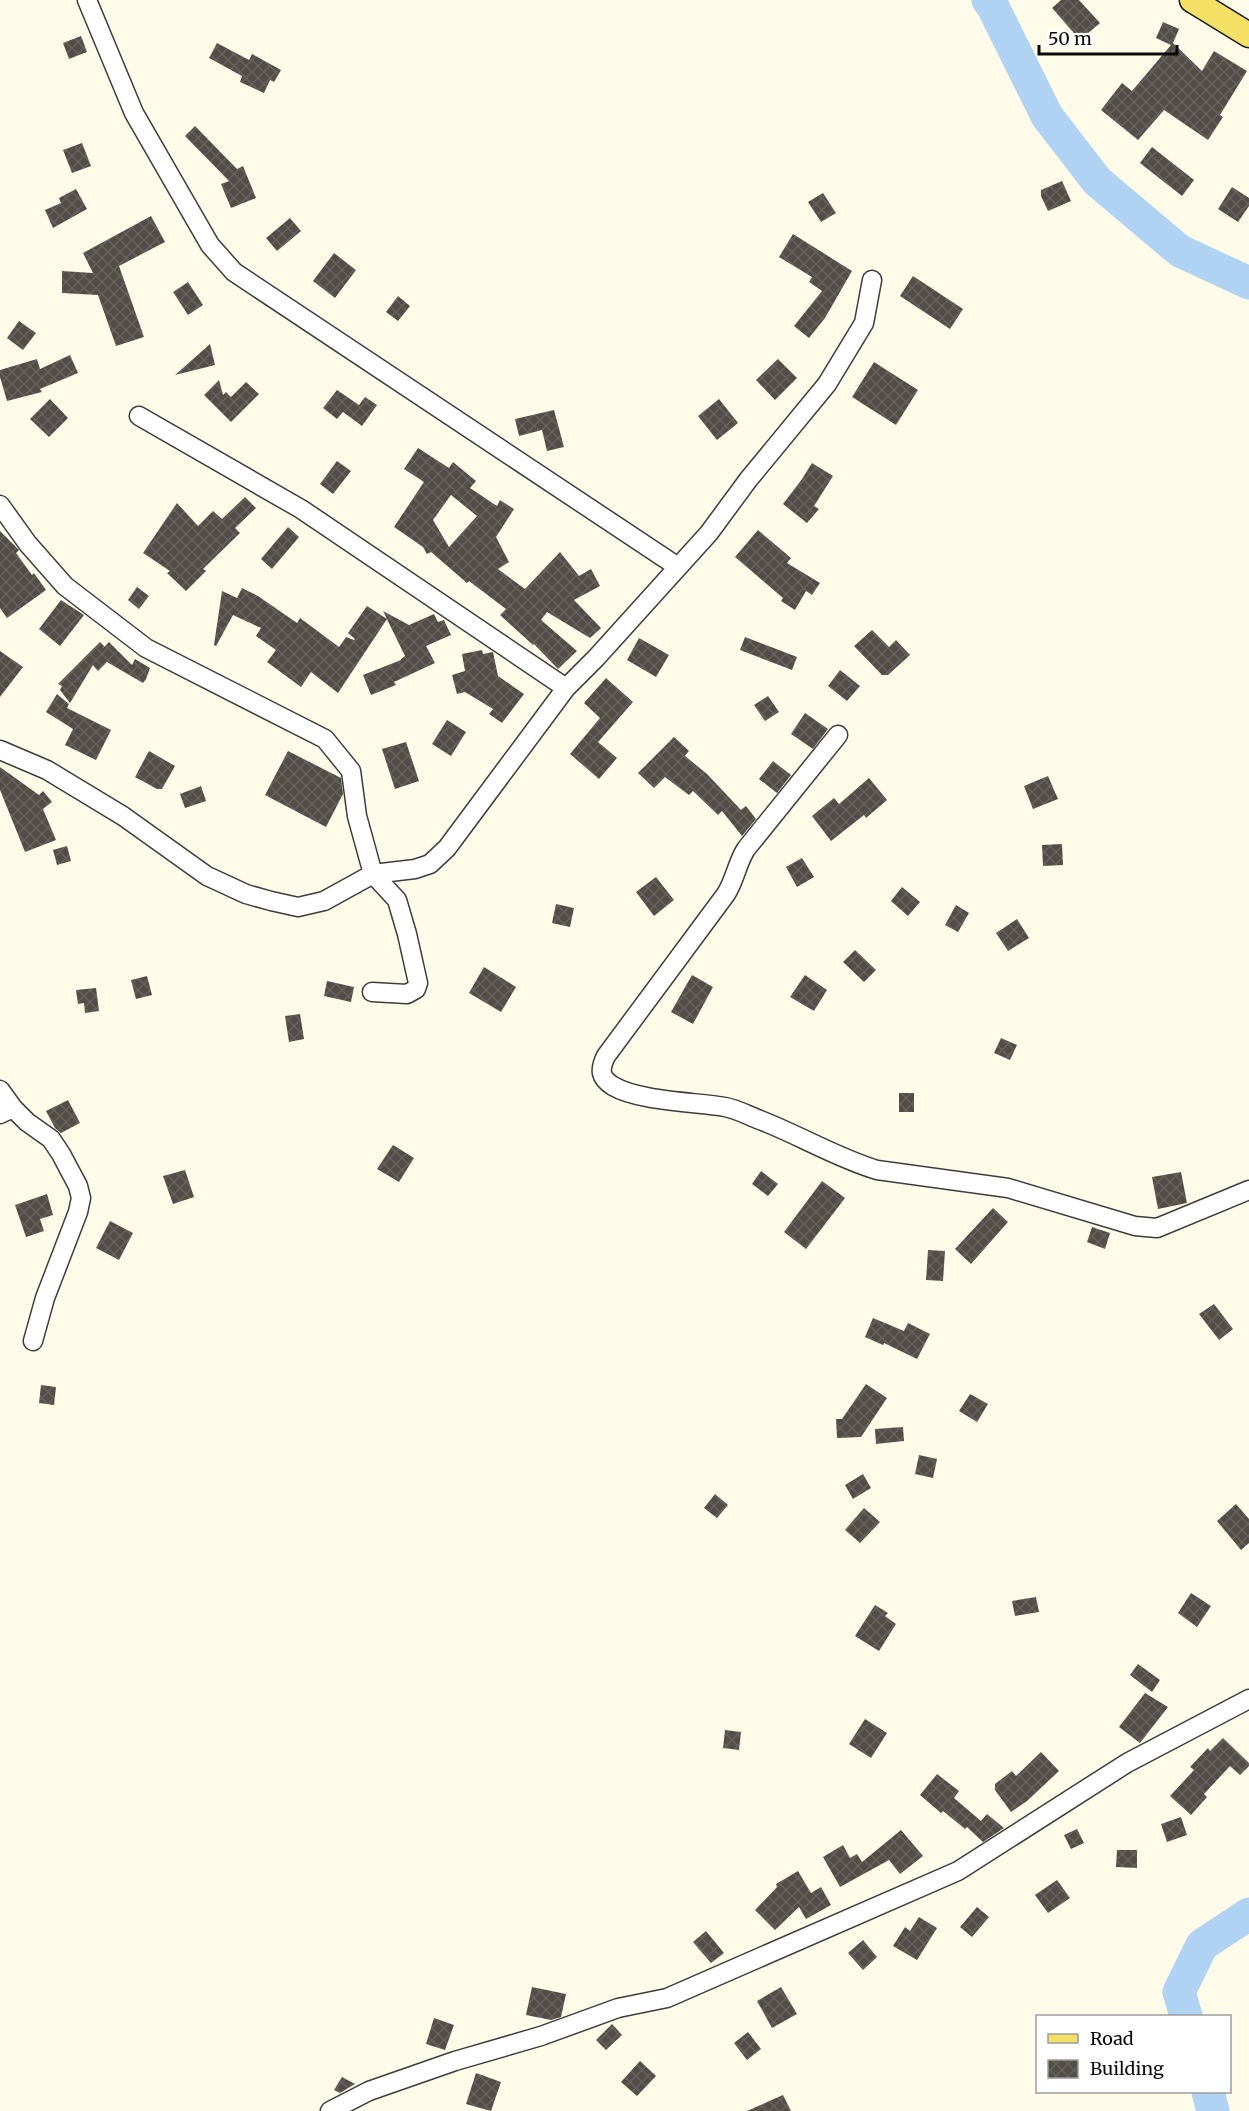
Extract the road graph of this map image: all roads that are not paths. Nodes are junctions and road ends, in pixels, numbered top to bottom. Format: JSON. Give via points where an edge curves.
{"nodes":[{"id":1,"x":87,"y":0,"type":"edge"},
{"id":2,"x":1192,"y":0,"type":"edge"},
{"id":3,"x":1249,"y":35,"type":"edge"},
{"id":4,"x":872,"y":280,"type":"dead end"},
{"id":5,"x":139,"y":416,"type":"dead end"},
{"id":6,"x":0,"y":505,"type":"edge"},
{"id":7,"x":678,"y":567,"type":"junction"},
{"id":8,"x":566,"y":688,"type":"junction"},
{"id":9,"x":838,"y":735,"type":"dead end"},
{"id":10,"x":0,"y":750,"type":"edge"},
{"id":11,"x":373,"y":873,"type":"junction"},
{"id":12,"x":372,"y":992,"type":"dead end"},
{"id":13,"x":0,"y":1090,"type":"edge"},
{"id":14,"x":7,"y":1111,"type":"edge"},
{"id":15,"x":1249,"y":1190,"type":"edge"},
{"id":16,"x":33,"y":1341,"type":"dead end"},
{"id":17,"x":1249,"y":1699,"type":"edge"},
{"id":18,"x":330,"y":2111,"type":"edge"}],
"edges":[{"from":1,"to":7,"type":"street","via":[[134,113],[210,245],[234,272]]},
{"from":2,"to":3,"type":"main road"},
{"from":4,"to":7,"type":"street","via":[[864,323],[843,361]]},
{"from":5,"to":8,"type":"street","via":[[301,509]]},
{"from":6,"to":11,"type":"street","via":[[65,586],[146,648],[325,739],[351,771],[357,816]]},
{"from":7,"to":8,"type":"street"},
{"from":8,"to":11,"type":"street","via":[[447,848],[430,864]]},
{"from":9,"to":15,"type":"street","via":[[746,849],[726,894],[606,1056],[601,1066],[606,1081],[630,1094],[728,1108],[878,1170],[1008,1188],[1135,1226],[1157,1228]]},
{"from":10,"to":11,"type":"street","via":[[47,770],[114,810],[207,876],[246,894],[298,906],[324,901]]},
{"from":11,"to":12,"type":"street","via":[[397,900],[418,982],[416,989],[407,994]]},
{"from":13,"to":14,"type":"street"},
{"from":14,"to":16,"type":"street","via":[[51,1139],[81,1198]]},
{"from":17,"to":18,"type":"street","via":[[1127,1763],[958,1871],[668,1998],[618,2008],[454,2061],[369,2091]]}]}
